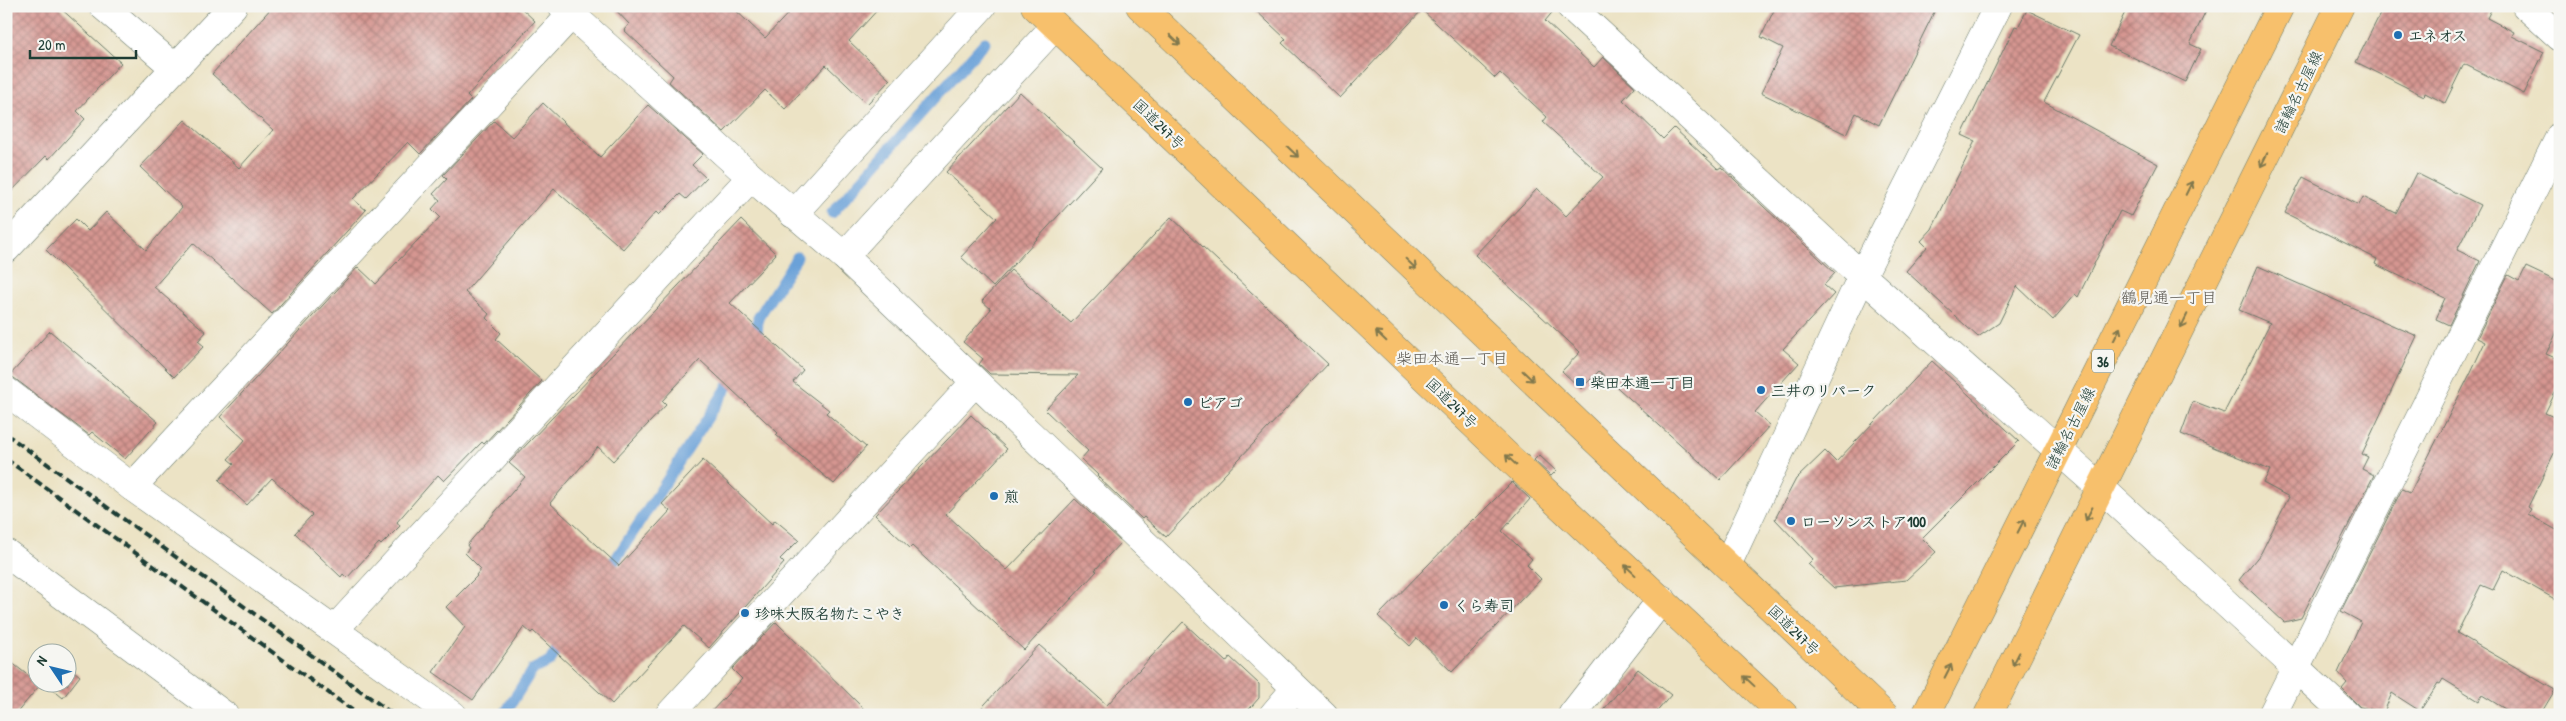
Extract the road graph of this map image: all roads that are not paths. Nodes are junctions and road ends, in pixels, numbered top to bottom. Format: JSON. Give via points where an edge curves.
{"nodes":[{"id":1,"x":102,"y":6,"type":"edge"},
{"id":2,"x":233,"y":6,"type":"edge"},
{"id":3,"x":982,"y":6,"type":"edge"},
{"id":4,"x":1035,"y":6,"type":"edge"},
{"id":5,"x":1140,"y":6,"type":"edge"},
{"id":6,"x":1570,"y":6,"type":"edge"},
{"id":7,"x":1998,"y":6,"type":"edge"},
{"id":8,"x":2280,"y":6,"type":"edge"},
{"id":9,"x":2340,"y":6,"type":"edge"},
{"id":10,"x":2526,"y":6,"type":"edge"},
{"id":11,"x":566,"y":11,"type":"edge"},
{"id":12,"x":1055,"y":26,"type":"junction"},
{"id":13,"x":2560,"y":37,"type":"edge"},
{"id":14,"x":175,"y":68,"type":"junction"},
{"id":15,"x":2560,"y":136,"type":"edge"},
{"id":16,"x":751,"y":177,"type":"junction"},
{"id":17,"x":793,"y":214,"type":"junction"},
{"id":18,"x":6,"y":250,"type":"edge"},
{"id":19,"x":844,"y":256,"type":"junction"},
{"id":20,"x":1862,"y":276,"type":"junction"},
{"id":21,"x":975,"y":382,"type":"junction"},
{"id":22,"x":6,"y":391,"type":"edge"},
{"id":23,"x":2058,"y":450,"type":"junction"},
{"id":24,"x":132,"y":487,"type":"junction"},
{"id":25,"x":2102,"y":489,"type":"junction"},
{"id":26,"x":6,"y":553,"type":"edge"},
{"id":27,"x":1726,"y":565,"type":"junction"},
{"id":28,"x":1662,"y":599,"type":"junction"},
{"id":29,"x":334,"y":630,"type":"junction"},
{"id":30,"x":2294,"y":668,"type":"junction"},
{"id":31,"x":1295,"y":689,"type":"junction"},
{"id":32,"x":224,"y":715,"type":"edge"},
{"id":33,"x":453,"y":715,"type":"edge"},
{"id":34,"x":669,"y":715,"type":"edge"},
{"id":35,"x":1273,"y":715,"type":"edge"},
{"id":36,"x":1324,"y":715,"type":"edge"},
{"id":37,"x":1572,"y":715,"type":"edge"},
{"id":38,"x":1784,"y":715,"type":"edge"},
{"id":39,"x":1884,"y":715,"type":"edge"},
{"id":40,"x":1926,"y":715,"type":"edge"},
{"id":41,"x":1988,"y":715,"type":"edge"},
{"id":42,"x":2272,"y":715,"type":"edge"},
{"id":43,"x":2347,"y":715,"type":"edge"}],
"edges":[{"from":1,"to":14,"type":"street"},
{"from":2,"to":14,"type":"street"},
{"from":3,"to":17,"type":"street"},
{"from":4,"to":12,"type":"main road","name":"国道247号"},
{"from":5,"to":27,"type":"main road","name":"国道247号","one_way":true},
{"from":6,"to":20,"type":"street"},
{"from":7,"to":20,"type":"street"},
{"from":23,"to":8,"type":"main road","name":"諸輪名古屋線","number":"36","one_way":true},
{"from":9,"to":25,"type":"main road","name":"諸輪名古屋線","one_way":true},
{"from":10,"to":13,"type":"street"},
{"from":11,"to":16,"type":"street"},
{"from":11,"to":24,"type":"street"},
{"from":12,"to":19,"type":"street"},
{"from":28,"to":12,"type":"main road","name":"国道247号","one_way":true},
{"from":14,"to":18,"type":"street"},
{"from":15,"to":30,"type":"street"},
{"from":16,"to":17,"type":"street"},
{"from":16,"to":29,"type":"street"},
{"from":17,"to":19,"type":"street"},
{"from":19,"to":21,"type":"street"},
{"from":20,"to":23,"type":"street"},
{"from":20,"to":27,"type":"street"},
{"from":21,"to":31,"type":"street"},
{"from":21,"to":34,"type":"street"},
{"from":22,"to":24,"type":"street"},
{"from":23,"to":25,"type":"street"},
{"from":40,"to":23,"type":"main road","name":"諸輪名古屋線","number":"36","one_way":true},
{"from":24,"to":29,"type":"street"},
{"from":25,"to":30,"type":"street"},
{"from":25,"to":41,"type":"main road","name":"諸輪名古屋線","one_way":true},
{"from":26,"to":32,"type":"street"},
{"from":27,"to":39,"type":"main road","name":"国道247号"},
{"from":28,"to":37,"type":"street"},
{"from":38,"to":28,"type":"main road","name":"国道247号","one_way":true},
{"from":29,"to":33,"type":"street"},
{"from":30,"to":42,"type":"street"},
{"from":30,"to":43,"type":"street"},
{"from":31,"to":35,"type":"street"},
{"from":31,"to":36,"type":"street"}]}
